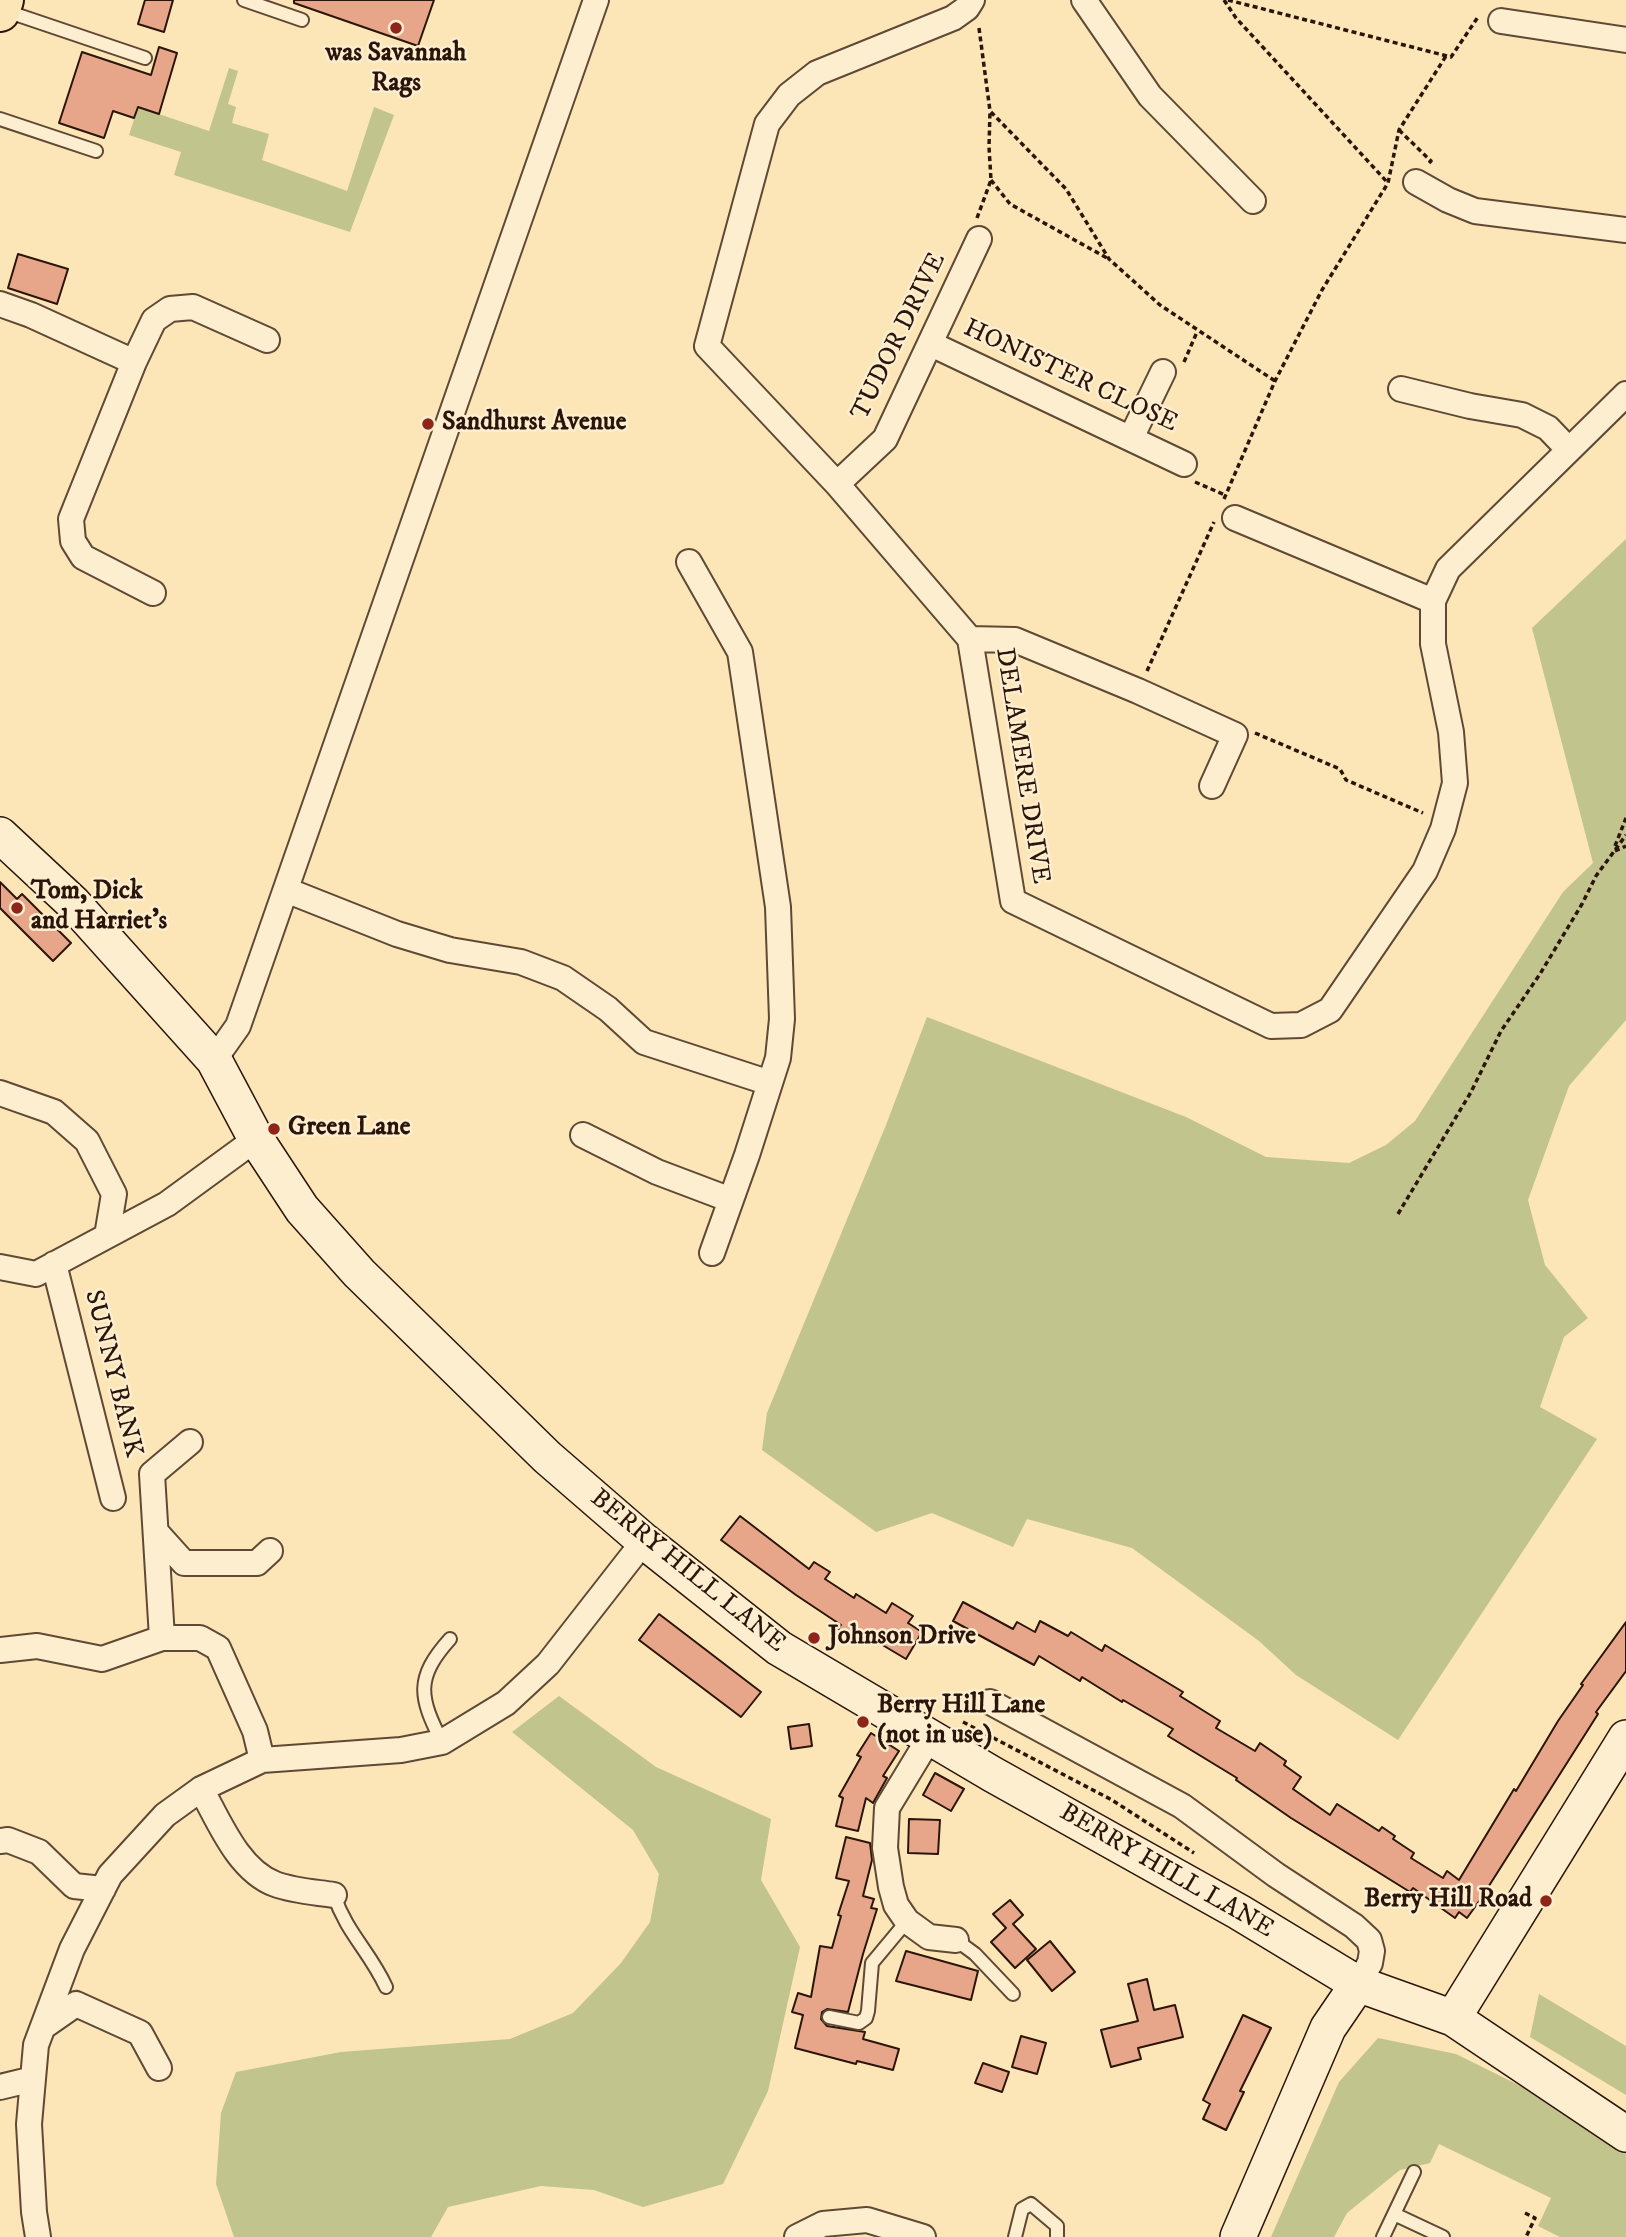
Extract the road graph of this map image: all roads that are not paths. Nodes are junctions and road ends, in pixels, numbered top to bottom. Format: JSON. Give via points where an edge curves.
{"nodes":[{"id":1,"x":4,"y":0,"type":"edge"},
{"id":2,"x":244,"y":0,"type":"edge"},
{"id":3,"x":596,"y":0,"type":"edge"},
{"id":4,"x":1084,"y":0,"type":"edge"},
{"id":5,"x":970,"y":4,"type":"edge"},
{"id":6,"x":0,"y":11,"type":"edge"},
{"id":7,"x":302,"y":20,"type":"dead end"},
{"id":8,"x":1501,"y":21,"type":"road end"},
{"id":9,"x":1626,"y":40,"type":"edge"},
{"id":10,"x":145,"y":58,"type":"dead end"},
{"id":11,"x":0,"y":119,"type":"edge"},
{"id":12,"x":96,"y":151,"type":"dead end"},
{"id":13,"x":1416,"y":181,"type":"road end"},
{"id":14,"x":1253,"y":201,"type":"dead end"},
{"id":15,"x":1626,"y":230,"type":"edge"},
{"id":16,"x":979,"y":239,"type":"road end"},
{"id":17,"x":0,"y":304,"type":"edge"},
{"id":18,"x":267,"y":340,"type":"dead end"},
{"id":19,"x":931,"y":344,"type":"junction"},
{"id":20,"x":134,"y":362,"type":"junction"},
{"id":21,"x":1163,"y":373,"type":"dead end"},
{"id":22,"x":1401,"y":388,"type":"dead end"},
{"id":23,"x":1626,"y":394,"type":"edge"},
{"id":24,"x":1131,"y":438,"type":"junction"},
{"id":25,"x":1569,"y":450,"type":"junction"},
{"id":26,"x":1184,"y":464,"type":"dead end"},
{"id":27,"x":837,"y":484,"type":"junction"},
{"id":28,"x":1225,"y":511,"type":"road end"},
{"id":29,"x":689,"y":562,"type":"dead end"},
{"id":30,"x":153,"y":593,"type":"dead end"},
{"id":31,"x":1433,"y":601,"type":"junction"},
{"id":32,"x":970,"y":639,"type":"junction"},
{"id":33,"x":1212,"y":786,"type":"dead end"},
{"id":34,"x":0,"y":835,"type":"edge"},
{"id":35,"x":286,"y":890,"type":"junction"},
{"id":36,"x":214,"y":1060,"type":"junction"},
{"id":37,"x":770,"y":1083,"type":"junction"},
{"id":38,"x":0,"y":1093,"type":"edge"},
{"id":39,"x":583,"y":1135,"type":"dead end"},
{"id":40,"x":256,"y":1139,"type":"junction"},
{"id":41,"x":731,"y":1200,"type":"junction"},
{"id":42,"x":107,"y":1236,"type":"junction"},
{"id":43,"x":712,"y":1253,"type":"dead end"},
{"id":44,"x":54,"y":1264,"type":"junction"},
{"id":45,"x":0,"y":1268,"type":"edge"},
{"id":46,"x":190,"y":1442,"type":"dead end"},
{"id":47,"x":113,"y":1498,"type":"dead end"},
{"id":48,"x":157,"y":1533,"type":"junction"},
{"id":49,"x":644,"y":1541,"type":"junction"},
{"id":50,"x":271,"y":1550,"type":"dead end"},
{"id":51,"x":162,"y":1638,"type":"junction"},
{"id":52,"x":450,"y":1639,"type":"dead end"},
{"id":53,"x":0,"y":1650,"type":"edge"},
{"id":54,"x":990,"y":1702,"type":"dead end"},
{"id":55,"x":930,"y":1737,"type":"junction"},
{"id":56,"x":1626,"y":1738,"type":"edge"},
{"id":57,"x":442,"y":1742,"type":"junction"},
{"id":58,"x":262,"y":1760,"type":"junction"},
{"id":59,"x":201,"y":1789,"type":"junction"},
{"id":60,"x":0,"y":1841,"type":"edge"},
{"id":61,"x":103,"y":1889,"type":"junction"},
{"id":62,"x":334,"y":1895,"type":"joint"},
{"id":63,"x":907,"y":1921,"type":"junction"},
{"id":64,"x":956,"y":1940,"type":"joint"},
{"id":65,"x":1358,"y":1984,"type":"junction"},
{"id":66,"x":386,"y":1987,"type":"dead end"},
{"id":67,"x":1013,"y":1994,"type":"dead end"},
{"id":68,"x":829,"y":2017,"type":"dead end"},
{"id":69,"x":1453,"y":2018,"type":"junction"},
{"id":70,"x":43,"y":2027,"type":"junction"},
{"id":71,"x":159,"y":2068,"type":"dead end"},
{"id":72,"x":33,"y":2079,"type":"junction"},
{"id":73,"x":0,"y":2087,"type":"edge"},
{"id":74,"x":1626,"y":2134,"type":"edge"},
{"id":75,"x":1414,"y":2172,"type":"dead end"},
{"id":76,"x":1394,"y":2214,"type":"junction"},
{"id":77,"x":38,"y":2237,"type":"edge"},
{"id":78,"x":797,"y":2237,"type":"edge"},
{"id":79,"x":923,"y":2237,"type":"edge"},
{"id":80,"x":1015,"y":2237,"type":"edge"},
{"id":81,"x":1057,"y":2237,"type":"edge"},
{"id":82,"x":1238,"y":2237,"type":"edge"},
{"id":83,"x":1383,"y":2237,"type":"edge"},
{"id":84,"x":1443,"y":2237,"type":"edge"}],
"edges":[{"from":1,"to":6,"type":"highway"},
{"from":2,"to":7,"type":"lane"},
{"from":3,"to":35,"type":"street"},
{"from":4,"to":14,"type":"street","via":[[1150,96]]},
{"from":5,"to":27,"type":"street","name":"DELAMERE DRIVE","via":[[953,18],[817,73],[789,95],[767,124],[707,346]]},
{"from":6,"to":10,"type":"lane"},
{"from":8,"to":9,"type":"street"},
{"from":11,"to":12,"type":"lane"},
{"from":13,"to":15,"type":"street","via":[[1475,211]]},
{"from":16,"to":19,"type":"street","name":"TUDOR DRIVE"},
{"from":17,"to":20,"type":"street"},
{"from":18,"to":20,"type":"street","via":[[193,307],[170,309],[153,320]]},
{"from":19,"to":24,"type":"street","name":"HONISTER CLOSE"},
{"from":19,"to":27,"type":"street","name":"TUDOR DRIVE","via":[[885,439]]},
{"from":20,"to":30,"type":"street","via":[[71,519],[73,541],[83,557]]},
{"from":21,"to":24,"type":"street"},
{"from":22,"to":25,"type":"street","via":[[1522,415],[1548,428]]},
{"from":23,"to":25,"type":"street","name":"DELAMERE DRIVE"},
{"from":24,"to":26,"type":"street","name":"HONISTER CLOSE"},
{"from":25,"to":31,"type":"street","name":"DELAMERE DRIVE","via":[[1448,569]]},
{"from":27,"to":32,"type":"street","name":"DELAMERE DRIVE"},
{"from":28,"to":31,"type":"street"},
{"from":29,"to":37,"type":"street","via":[[740,652],[758,761],[778,907],[782,1019]]},
{"from":31,"to":32,"type":"street","name":"DELAMERE DRIVE","via":[[1433,644],[1451,732],[1454,783],[1444,822],[1425,871],[1330,1010],[1301,1025],[1271,1026],[1013,901]]},
{"from":32,"to":33,"type":"street","via":[[1015,640],[1235,735]]},
{"from":34,"to":36,"type":"street","name":"BERRY HILL LANE","via":[[73,903]]},
{"from":35,"to":36,"type":"street","via":[[238,1027]]},
{"from":35,"to":37,"type":"street","via":[[397,934],[450,950],[521,962],[563,978],[608,1009],[644,1042]]},
{"from":36,"to":40,"type":"street","name":"BERRY HILL LANE"},
{"from":37,"to":41,"type":"street"},
{"from":38,"to":42,"type":"street","via":[[54,1112],[87,1141],[114,1194]]},
{"from":39,"to":41,"type":"street","via":[[657,1172]]},
{"from":40,"to":42,"type":"street","via":[[167,1205]]},
{"from":40,"to":49,"type":"street","name":"BERRY HILL LANE","via":[[302,1209],[359,1273],[547,1457]]},
{"from":41,"to":43,"type":"street"},
{"from":42,"to":44,"type":"street"},
{"from":44,"to":45,"type":"street","via":[[36,1274]]},
{"from":44,"to":47,"type":"street","name":"SUNNY BANK"},
{"from":46,"to":48,"type":"street","via":[[152,1474]]},
{"from":48,"to":50,"type":"street","via":[[184,1563],[257,1563]]},
{"from":48,"to":51,"type":"street"},
{"from":49,"to":55,"type":"street","name":"BERRY HILL LANE","via":[[779,1648]]},
{"from":49,"to":57,"type":"street","via":[[548,1664],[506,1703]]},
{"from":51,"to":53,"type":"street","via":[[102,1659],[37,1646]]},
{"from":51,"to":58,"type":"street","via":[[200,1638],[218,1648],[255,1731]]},
{"from":52,"to":57,"type":"lane","via":[[434,1657],[424,1685],[425,1702]]},
{"from":54,"to":65,"type":"street","via":[[1182,1806],[1362,1932],[1372,1956]]},
{"from":55,"to":63,"type":"street","via":[[887,1808],[885,1849],[891,1887]]},
{"from":55,"to":65,"type":"street","name":"BERRY HILL LANE"},
{"from":56,"to":69,"type":"street"},
{"from":57,"to":58,"type":"street","via":[[401,1750]]},
{"from":58,"to":59,"type":"street"},
{"from":59,"to":61,"type":"street","via":[[165,1815],[110,1875]]},
{"from":59,"to":62,"type":"street","via":[[250,1867],[271,1883]]},
{"from":60,"to":61,"type":"street","via":[[39,1852],[74,1885]]},
{"from":61,"to":70,"type":"street","via":[[72,1949]]},
{"from":62,"to":66,"type":"lane","via":[[341,1916]]},
{"from":63,"to":64,"type":"street","via":[[929,1937]]},
{"from":63,"to":68,"type":"lane","via":[[872,1964],[866,2018],[859,2023]]},
{"from":64,"to":67,"type":"lane"},
{"from":65,"to":69,"type":"street","name":"BERRY HILL LANE"},
{"from":65,"to":82,"type":"street","via":[[1328,2028]]},
{"from":69,"to":74,"type":"street","name":"BERRY HILL LANE"},
{"from":70,"to":71,"type":"street","via":[[76,2004],[139,2033]]},
{"from":70,"to":72,"type":"street"},
{"from":72,"to":73,"type":"street"},
{"from":72,"to":77,"type":"street","via":[[29,2124]]},
{"from":75,"to":76,"type":"lane"},
{"from":76,"to":83,"type":"lane"},
{"from":76,"to":84,"type":"lane"},
{"from":78,"to":79,"type":"street","via":[[823,2224],[867,2220]]},
{"from":80,"to":81,"type":"lane","via":[[1022,2209],[1031,2204],[1057,2227]]}]}
